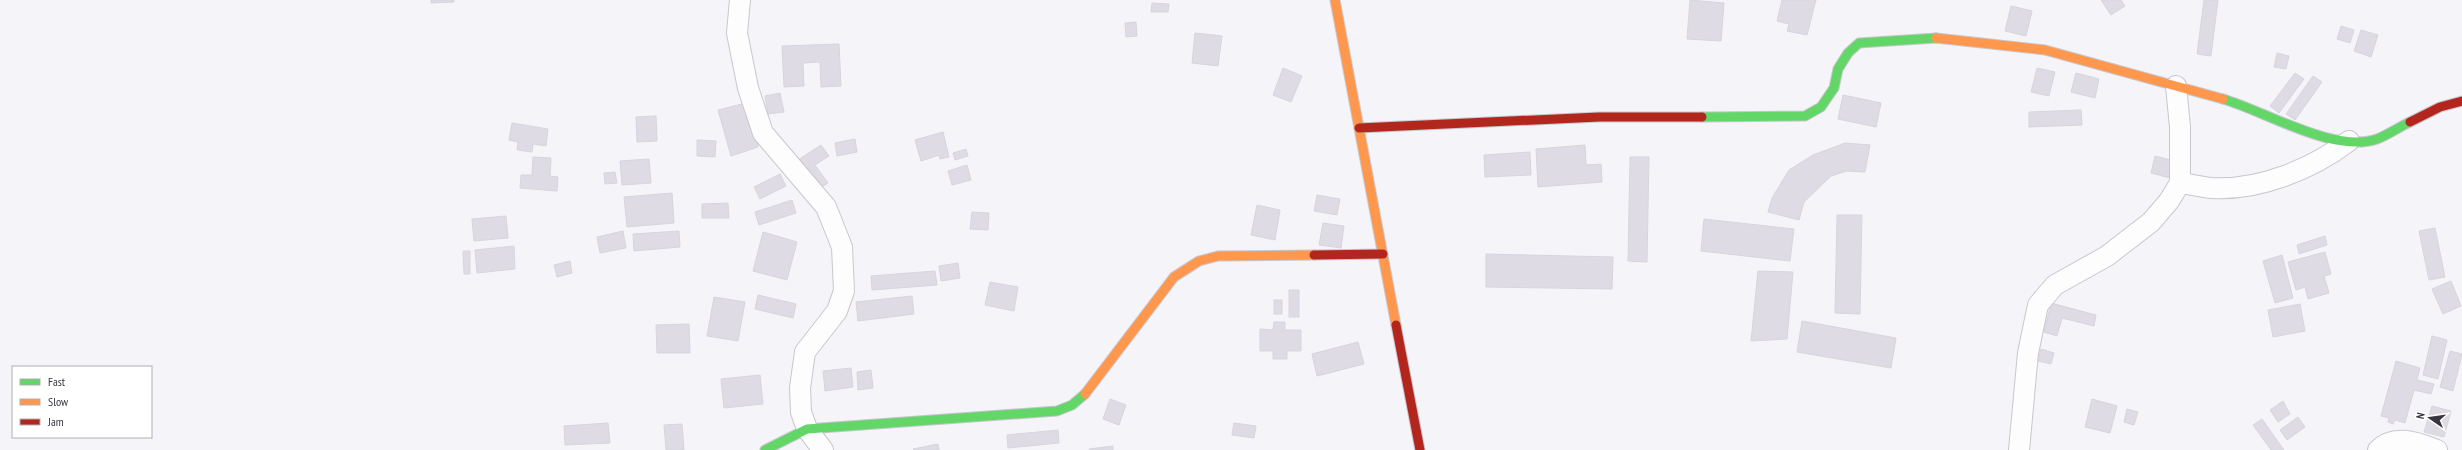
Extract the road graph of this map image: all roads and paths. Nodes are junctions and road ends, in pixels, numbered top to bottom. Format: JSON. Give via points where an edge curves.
{"nodes":[{"id":1,"x":740,"y":0,"type":"edge"},
{"id":2,"x":1335,"y":0,"type":"edge"},
{"id":3,"x":2176,"y":86,"type":"junction"},
{"id":4,"x":2462,"y":101,"type":"edge"},
{"id":5,"x":1359,"y":128,"type":"junction"},
{"id":6,"x":2349,"y":141,"type":"junction"},
{"id":7,"x":2180,"y":183,"type":"junction"},
{"id":8,"x":1383,"y":254,"type":"junction"},
{"id":9,"x":807,"y":429,"type":"junction"},
{"id":10,"x":764,"y":450,"type":"edge"},
{"id":11,"x":824,"y":450,"type":"edge"},
{"id":12,"x":1420,"y":450,"type":"edge"},
{"id":13,"x":2019,"y":450,"type":"edge"},
{"id":14,"x":2378,"y":450,"type":"edge"},
{"id":15,"x":2437,"y":450,"type":"edge"}],
"edges":[{"from":1,"to":9,"type":"street","via":[[737,33],[748,88],[763,133],[826,207],[842,247],[844,292],[837,311],[805,352],[800,388],[801,412]]},
{"from":2,"to":5,"type":"street"},
{"from":3,"to":5,"type":"street","via":[[2045,50],[1928,38],[1859,43],[1848,53],[1838,69],[1834,88],[1821,107],[1805,116],[1600,117]]},
{"from":3,"to":6,"type":"street","via":[[2230,101],[2314,134]]},
{"from":3,"to":7,"type":"street","via":[[2180,127]]},
{"from":4,"to":6,"type":"street","via":[[2440,107],[2376,139]]},
{"from":5,"to":8,"type":"street"},
{"from":6,"to":7,"type":"street","via":[[2327,158],[2277,178],[2243,186],[2211,188]]},
{"from":7,"to":13,"type":"street","via":[[2151,222],[2107,256],[2054,285],[2038,305],[2028,353]]},
{"from":8,"to":9,"type":"street","via":[[1218,256],[1200,261],[1174,277],[1085,394],[1072,405],[1057,411]]},
{"from":8,"to":12,"type":"street"},
{"from":9,"to":10,"type":"street"},
{"from":9,"to":11,"type":"street"},
{"from":14,"to":15,"type":"street","via":[[2395,441],[2410,441]]}]}
